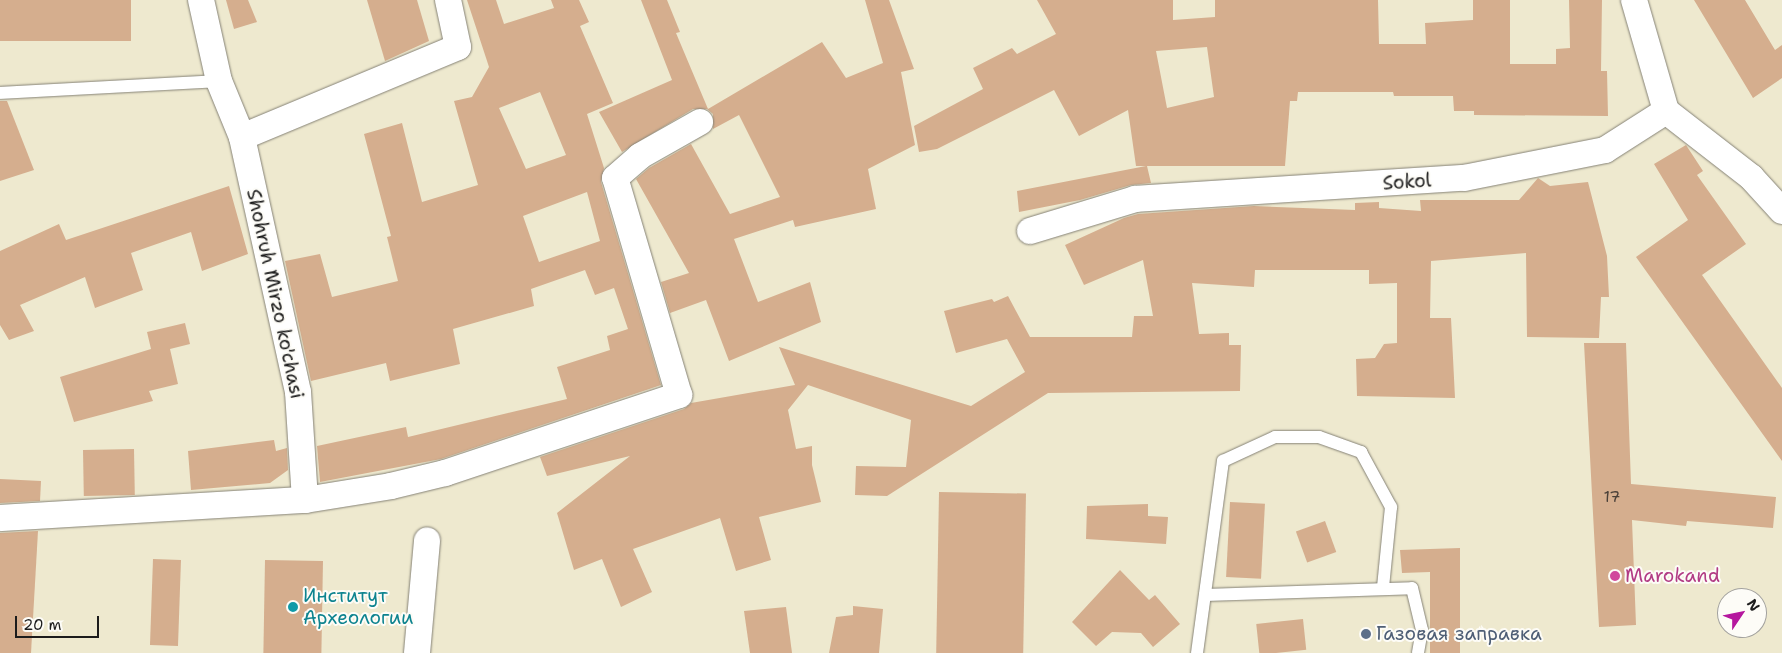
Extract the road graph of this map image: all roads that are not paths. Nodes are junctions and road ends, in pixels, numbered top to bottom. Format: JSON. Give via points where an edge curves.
{"nodes":[{"id":1,"x":202,"y":0,"type":"edge"},
{"id":2,"x":448,"y":0,"type":"edge"},
{"id":3,"x":1634,"y":0,"type":"edge"},
{"id":4,"x":219,"y":81,"type":"junction"},
{"id":5,"x":0,"y":93,"type":"edge"},
{"id":6,"x":1666,"y":111,"type":"junction"},
{"id":7,"x":700,"y":122,"type":"dead end"},
{"id":8,"x":242,"y":137,"type":"junction"},
{"id":9,"x":1782,"y":211,"type":"edge"},
{"id":10,"x":1030,"y":231,"type":"dead end"},
{"id":11,"x":305,"y":500,"type":"junction"},
{"id":12,"x":0,"y":518,"type":"edge"},
{"id":13,"x":428,"y":540,"type":"dead end"},
{"id":14,"x":1383,"y":586,"type":"junction"},
{"id":15,"x":1205,"y":595,"type":"junction"},
{"id":16,"x":417,"y":653,"type":"edge"},
{"id":17,"x":1196,"y":653,"type":"edge"},
{"id":18,"x":1418,"y":653,"type":"edge"}],
"edges":[{"from":1,"to":4,"type":"street","name":"Shohruh Mirzo ko'chasi"},
{"from":2,"to":8,"type":"street","via":[[458,47]]},
{"from":3,"to":6,"type":"street"},
{"from":4,"to":5,"type":"lane"},
{"from":4,"to":8,"type":"street","name":"Shohruh Mirzo ko'chasi"},
{"from":6,"to":9,"type":"street","via":[[1751,177]]},
{"from":6,"to":10,"type":"street","name":"Sokol","via":[[1605,150],[1464,178],[1135,199]]},
{"from":7,"to":11,"type":"street","via":[[640,156],[615,178],[679,395],[445,473],[391,486]]},
{"from":8,"to":11,"type":"street","name":"Shohruh Mirzo ko'chasi","via":[[298,392]]},
{"from":11,"to":12,"type":"street"},
{"from":13,"to":16,"type":"street"},
{"from":14,"to":15,"type":"lane"},
{"from":14,"to":15,"type":"lane","via":[[1391,508],[1361,452],[1319,437],[1275,437],[1223,461]]},
{"from":14,"to":18,"type":"lane","via":[[1412,588],[1422,630]]},
{"from":15,"to":17,"type":"lane"}]}
